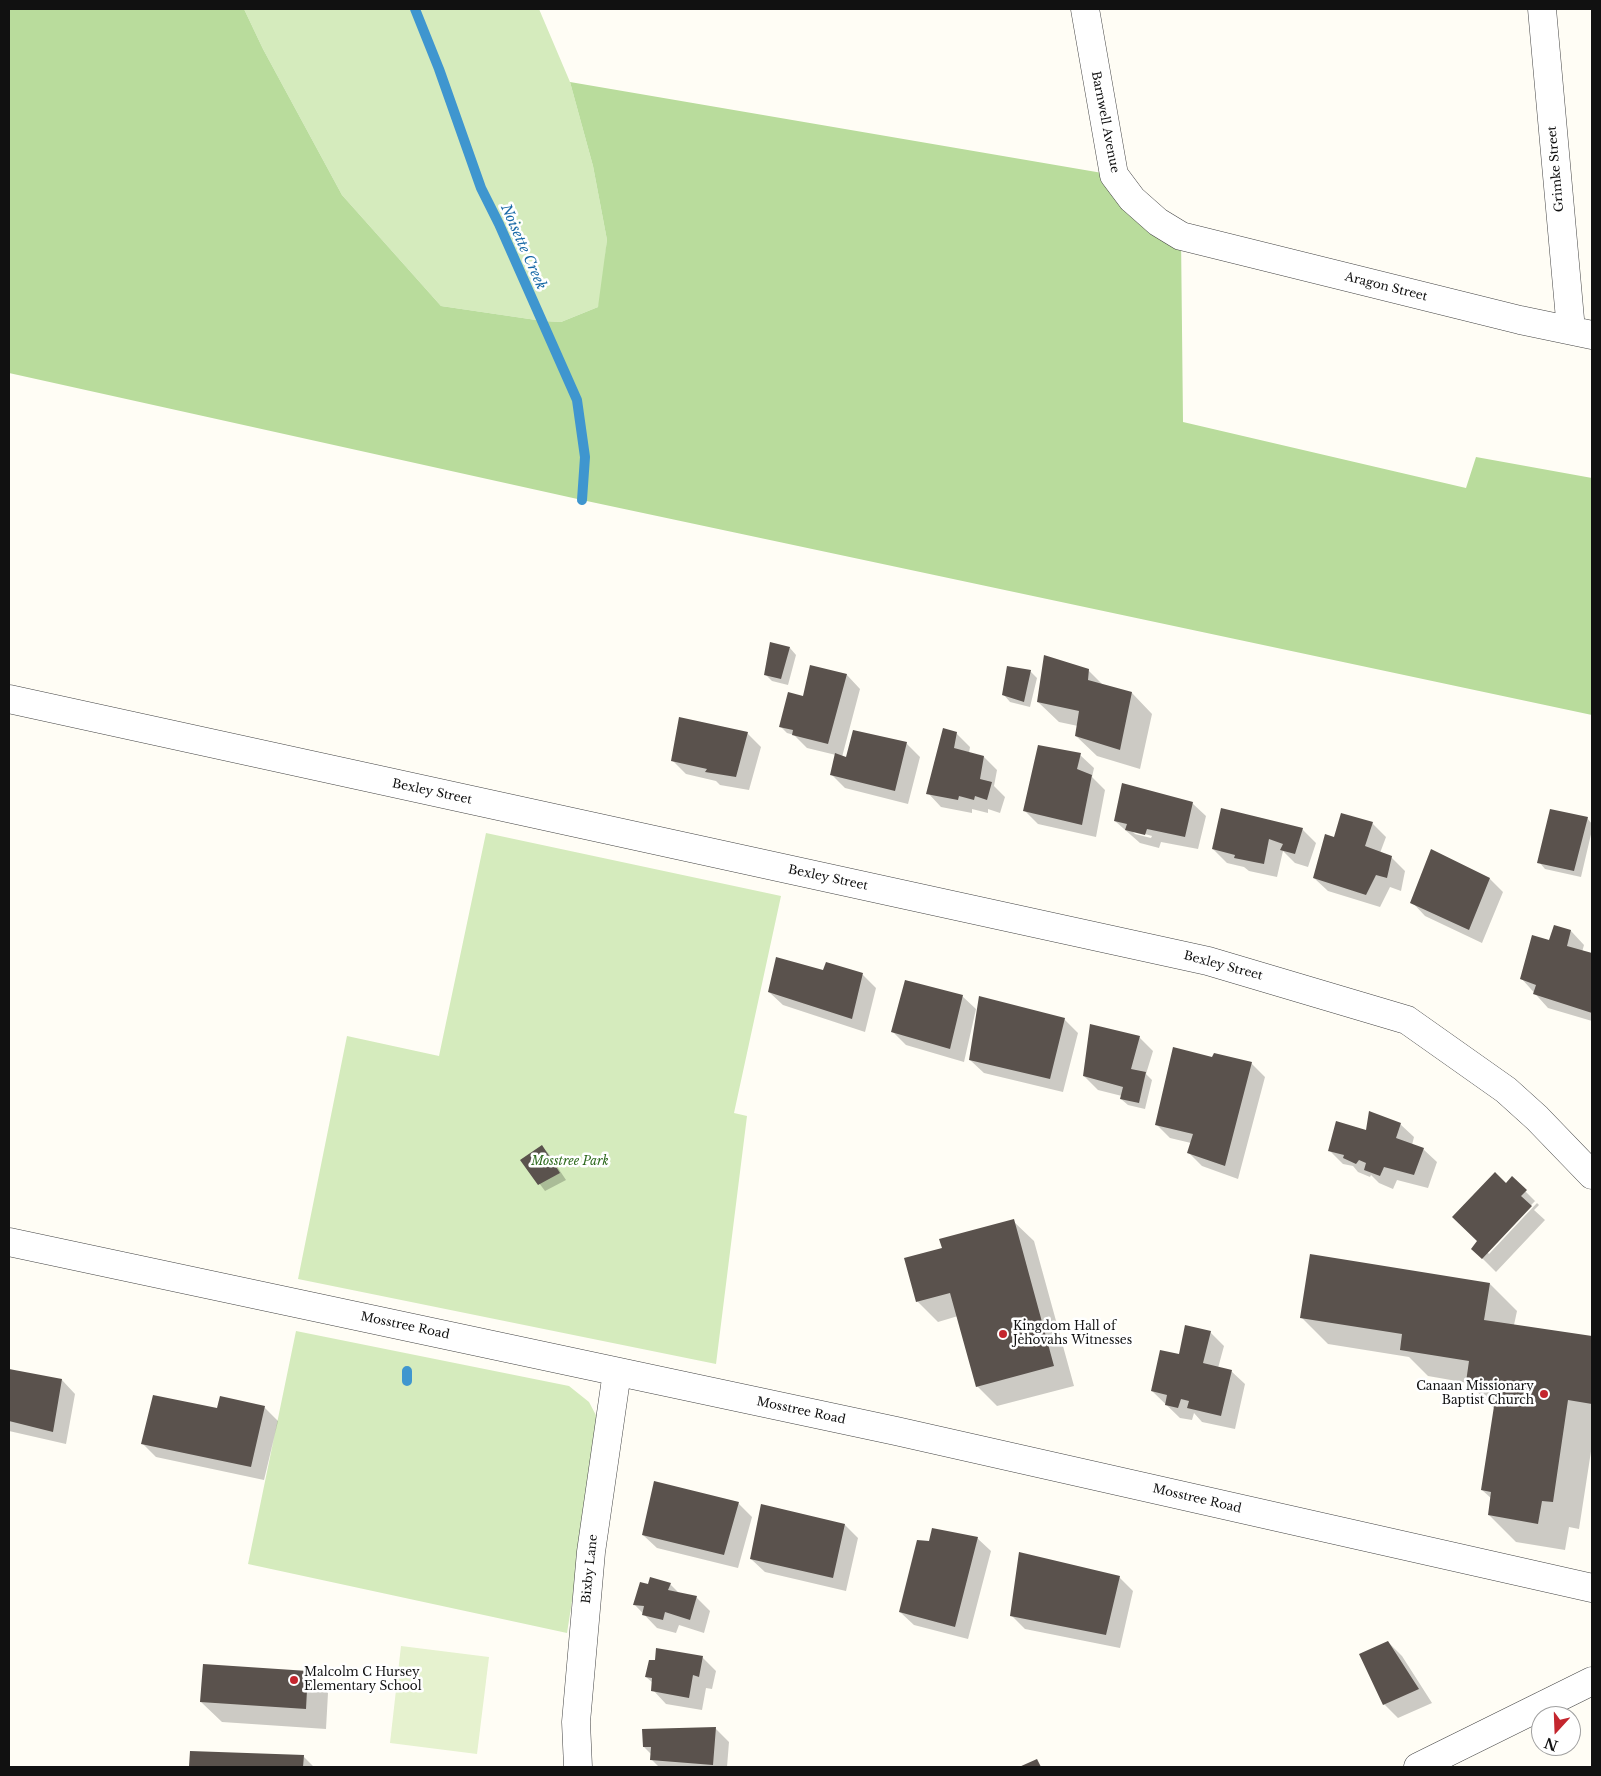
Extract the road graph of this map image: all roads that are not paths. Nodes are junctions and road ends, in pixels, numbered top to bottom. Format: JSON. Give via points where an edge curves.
{"nodes":[{"id":1,"x":1085,"y":9,"type":"edge"},
{"id":2,"x":1542,"y":9,"type":"edge"},
{"id":3,"x":1180,"y":236,"type":"joint"},
{"id":4,"x":1581,"y":333,"type":"edge"},
{"id":5,"x":9,"y":699,"type":"edge"},
{"id":6,"x":1592,"y":1175,"type":"edge"},
{"id":7,"x":9,"y":1242,"type":"edge"},
{"id":8,"x":617,"y":1372,"type":"junction"},
{"id":9,"x":1592,"y":1588,"type":"edge"},
{"id":10,"x":1592,"y":1681,"type":"edge"},
{"id":11,"x":578,"y":1767,"type":"edge"},
{"id":12,"x":1418,"y":1767,"type":"edge"}],
"edges":[{"from":1,"to":3,"type":"street","name":"Barnwell Avenue","via":[[1114,175],[1132,199]]},
{"from":2,"to":4,"type":"street","name":"Grimke Street"},
{"from":3,"to":4,"type":"street","name":"Aragon Street"},
{"from":5,"to":6,"type":"street","name":"Bexley Street","via":[[1218,963],[1407,1020],[1506,1090]]},
{"from":7,"to":8,"type":"street","name":"Mosstree Road"},
{"from":8,"to":9,"type":"street","name":"Mosstree Road","via":[[970,1447]]},
{"from":8,"to":11,"type":"street","name":"Bixby Lane","via":[[591,1552],[576,1722]]},
{"from":10,"to":12,"type":"street"}]}
